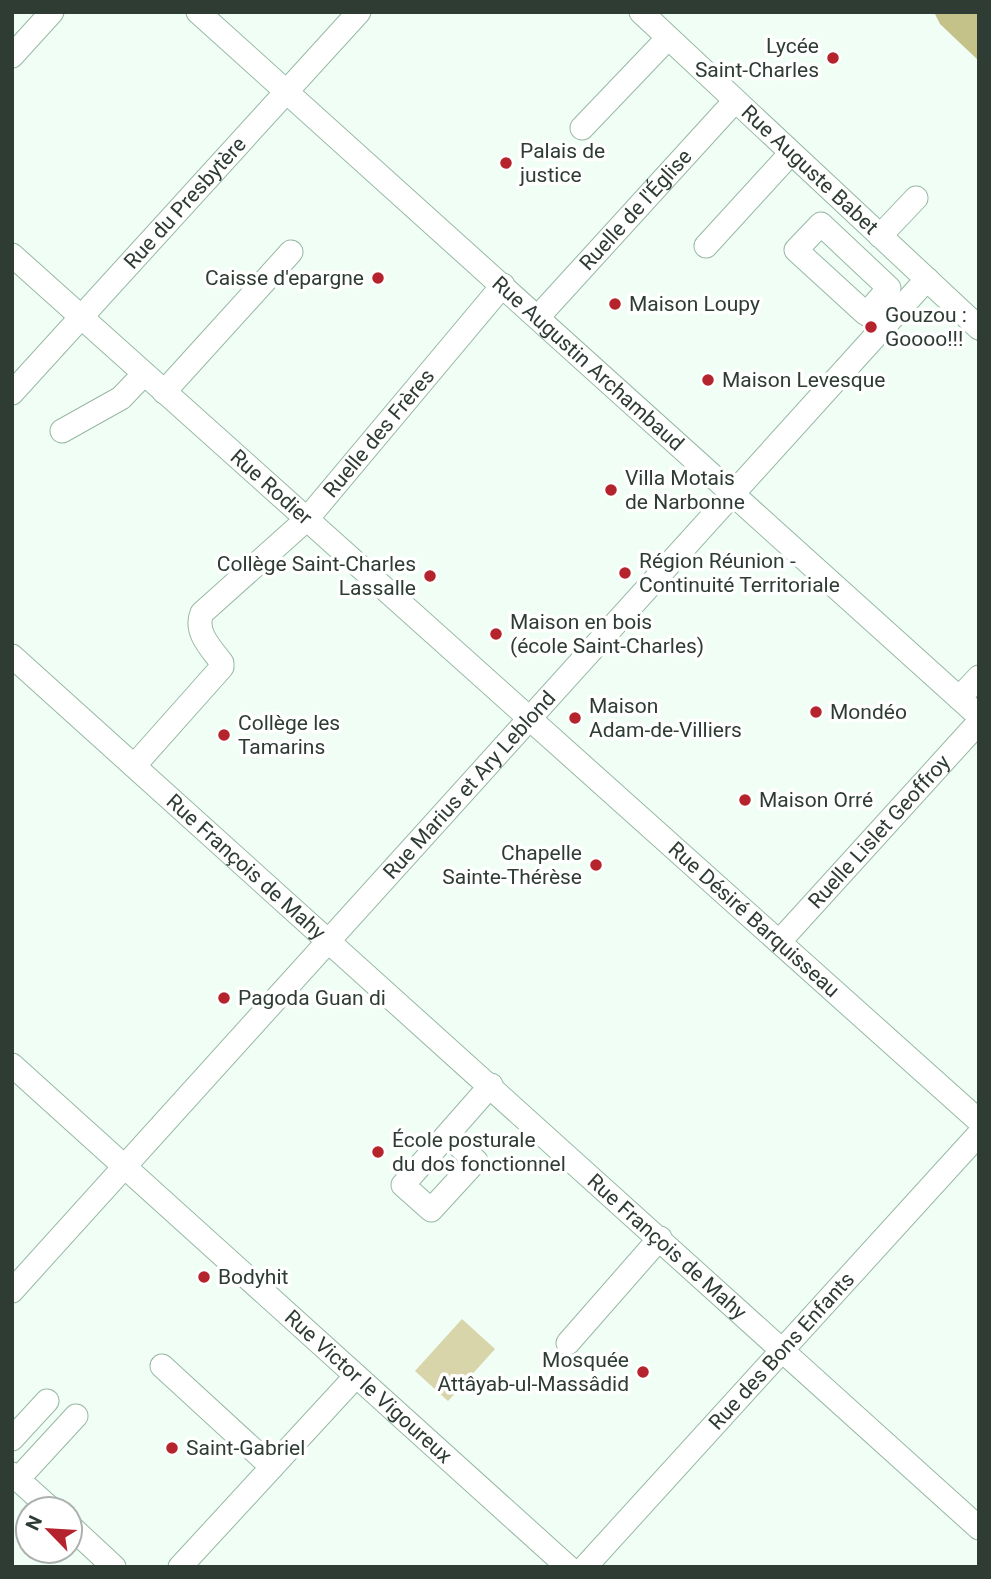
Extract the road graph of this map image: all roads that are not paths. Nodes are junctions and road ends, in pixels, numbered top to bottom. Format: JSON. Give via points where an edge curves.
{"nodes":[{"id":1,"x":52,"y":12,"type":"edge"},
{"id":2,"x":198,"y":12,"type":"edge"},
{"id":3,"x":359,"y":12,"type":"edge"},
{"id":4,"x":641,"y":12,"type":"edge"},
{"id":5,"x":668,"y":38,"type":"junction"},
{"id":6,"x":12,"y":56,"type":"edge"},
{"id":7,"x":287,"y":91,"type":"junction"},
{"id":8,"x":734,"y":102,"type":"junction"},
{"id":9,"x":582,"y":128,"type":"dead end"},
{"id":10,"x":791,"y":153,"type":"junction"},
{"id":11,"x":916,"y":198,"type":"dead end"},
{"id":12,"x":874,"y":230,"type":"junction"},
{"id":13,"x":706,"y":246,"type":"dead end"},
{"id":14,"x":846,"y":247,"type":"junction"},
{"id":15,"x":291,"y":252,"type":"dead end"},
{"id":16,"x":12,"y":254,"type":"edge"},
{"id":17,"x":927,"y":279,"type":"junction"},
{"id":18,"x":503,"y":285,"type":"junction"},
{"id":19,"x":81,"y":317,"type":"junction"},
{"id":20,"x":538,"y":317,"type":"junction"},
{"id":21,"x":874,"y":321,"type":"junction"},
{"id":22,"x":979,"y":328,"type":"edge"},
{"id":23,"x":144,"y":374,"type":"junction"},
{"id":24,"x":164,"y":392,"type":"junction"},
{"id":25,"x":12,"y":393,"type":"edge"},
{"id":26,"x":62,"y":431,"type":"dead end"},
{"id":27,"x":734,"y":495,"type":"junction"},
{"id":28,"x":307,"y":519,"type":"junction"},
{"id":29,"x":12,"y":656,"type":"edge"},
{"id":30,"x":979,"y":677,"type":"edge"},
{"id":31,"x":959,"y":698,"type":"junction"},
{"id":32,"x":979,"y":716,"type":"edge"},
{"id":33,"x":531,"y":718,"type":"junction"},
{"id":34,"x":979,"y":722,"type":"edge"},
{"id":35,"x":134,"y":766,"type":"junction"},
{"id":36,"x":328,"y":942,"type":"junction"},
{"id":37,"x":779,"y":942,"type":"junction"},
{"id":38,"x":12,"y":1065,"type":"edge"},
{"id":39,"x":491,"y":1085,"type":"junction"},
{"id":40,"x":979,"y":1121,"type":"edge"},
{"id":41,"x":979,"y":1134,"type":"edge"},
{"id":42,"x":447,"y":1135,"type":"dead end"},
{"id":43,"x":124,"y":1168,"type":"junction"},
{"id":44,"x":660,"y":1238,"type":"junction"},
{"id":45,"x":12,"y":1291,"type":"edge"},
{"id":46,"x":568,"y":1343,"type":"dead end"},
{"id":47,"x":783,"y":1351,"type":"junction"},
{"id":48,"x":162,"y":1366,"type":"dead end"},
{"id":49,"x":356,"y":1377,"type":"junction"},
{"id":50,"x":47,"y":1401,"type":"dead end"},
{"id":51,"x":76,"y":1416,"type":"dead end"},
{"id":52,"x":12,"y":1439,"type":"edge"},
{"id":53,"x":272,"y":1467,"type":"junction"},
{"id":54,"x":15,"y":1477,"type":"edge"},
{"id":55,"x":35,"y":1495,"type":"edge"},
{"id":56,"x":979,"y":1528,"type":"edge"},
{"id":57,"x":84,"y":1540,"type":"edge"},
{"id":58,"x":114,"y":1567,"type":"edge"},
{"id":59,"x":180,"y":1567,"type":"edge"},
{"id":60,"x":568,"y":1567,"type":"edge"},
{"id":61,"x":585,"y":1567,"type":"edge"}],
"edges":[{"from":1,"to":6,"type":"street"},
{"from":2,"to":7,"type":"street","name":"Rue Augustin Archambaud"},
{"from":3,"to":7,"type":"street","name":"Rue du Presbytère"},
{"from":4,"to":5,"type":"street","name":"Rue Auguste Babet"},
{"from":5,"to":8,"type":"street","name":"Rue Auguste Babet"},
{"from":5,"to":9,"type":"street"},
{"from":7,"to":18,"type":"street","name":"Rue Augustin Archambaud"},
{"from":7,"to":19,"type":"street","name":"Rue du Presbytère"},
{"from":8,"to":10,"type":"street","name":"Rue Auguste Babet"},
{"from":8,"to":20,"type":"street","name":"Ruelle de l'Église"},
{"from":10,"to":12,"type":"street","name":"Rue Auguste Babet"},
{"from":10,"to":13,"type":"street"},
{"from":11,"to":12,"type":"street"},
{"from":12,"to":14,"type":"street"},
{"from":12,"to":17,"type":"street","name":"Rue Auguste Babet"},
{"from":14,"to":21,"type":"street","via":[[889,288]]},
{"from":14,"to":21,"type":"street","via":[[821,223],[796,250]]},
{"from":15,"to":24,"type":"street"},
{"from":16,"to":19,"type":"street","name":"Rue Rodier"},
{"from":17,"to":21,"type":"street","name":"Rue Marius et Ary Leblond"},
{"from":17,"to":22,"type":"street","name":"Rue Auguste Babet"},
{"from":18,"to":20,"type":"street","name":"Rue Augustin Archambaud"},
{"from":18,"to":28,"type":"street","name":"Ruelle des Frères"},
{"from":19,"to":23,"type":"street","name":"Rue Rodier"},
{"from":19,"to":25,"type":"street","name":"Rue du Presbytère"},
{"from":20,"to":27,"type":"street","name":"Rue Augustin Archambaud"},
{"from":21,"to":27,"type":"street","name":"Rue Marius et Ary Leblond"},
{"from":23,"to":24,"type":"street","name":"Rue Rodier"},
{"from":23,"to":26,"type":"street","via":[[121,398]]},
{"from":24,"to":28,"type":"street","name":"Rue Rodier"},
{"from":27,"to":31,"type":"street","name":"Rue Augustin Archambaud"},
{"from":27,"to":33,"type":"street","name":"Rue Marius et Ary Leblond"},
{"from":28,"to":33,"type":"street","name":"Rue Rodier"},
{"from":28,"to":35,"type":"street","name":"Ruelle des Frères","via":[[202,613],[200,632],[222,667]]},
{"from":29,"to":35,"type":"street","name":"Rue François de Mahy"},
{"from":30,"to":31,"type":"street"},
{"from":31,"to":32,"type":"street","name":"Rue Augustin Archambaud"},
{"from":33,"to":36,"type":"street","name":"Rue Marius et Ary Leblond"},
{"from":33,"to":37,"type":"street","name":"Rue Désiré Barquisseau"},
{"from":34,"to":37,"type":"street","name":"Ruelle Lislet Geoffroy"},
{"from":35,"to":36,"type":"street","name":"Rue François de Mahy"},
{"from":36,"to":39,"type":"street","name":"Rue François de Mahy"},
{"from":36,"to":43,"type":"street","name":"Rue Marius et Ary Leblond"},
{"from":37,"to":40,"type":"street","name":"Rue Désiré Barquisseau"},
{"from":38,"to":43,"type":"street","name":"Rue Victor le Vigoureux"},
{"from":39,"to":42,"type":"street"},
{"from":39,"to":44,"type":"street","name":"Rue François de Mahy"},
{"from":41,"to":47,"type":"street","name":"Rue des Bons Enfants"},
{"from":43,"to":45,"type":"street","name":"Rue Marius et Ary Leblond"},
{"from":43,"to":49,"type":"street","name":"Rue Victor le Vigoureux"},
{"from":44,"to":46,"type":"street"},
{"from":44,"to":47,"type":"street","name":"Rue François de Mahy"},
{"from":47,"to":56,"type":"street","name":"Rue François de Mahy"},
{"from":47,"to":61,"type":"street","name":"Rue des Bons Enfants"},
{"from":48,"to":53,"type":"street"},
{"from":49,"to":53,"type":"street"},
{"from":49,"to":60,"type":"street","name":"Rue Victor le Vigoureux"},
{"from":50,"to":52,"type":"street"},
{"from":51,"to":54,"type":"street"},
{"from":53,"to":59,"type":"street"},
{"from":54,"to":55,"type":"street"},
{"from":57,"to":58,"type":"street"}]}
